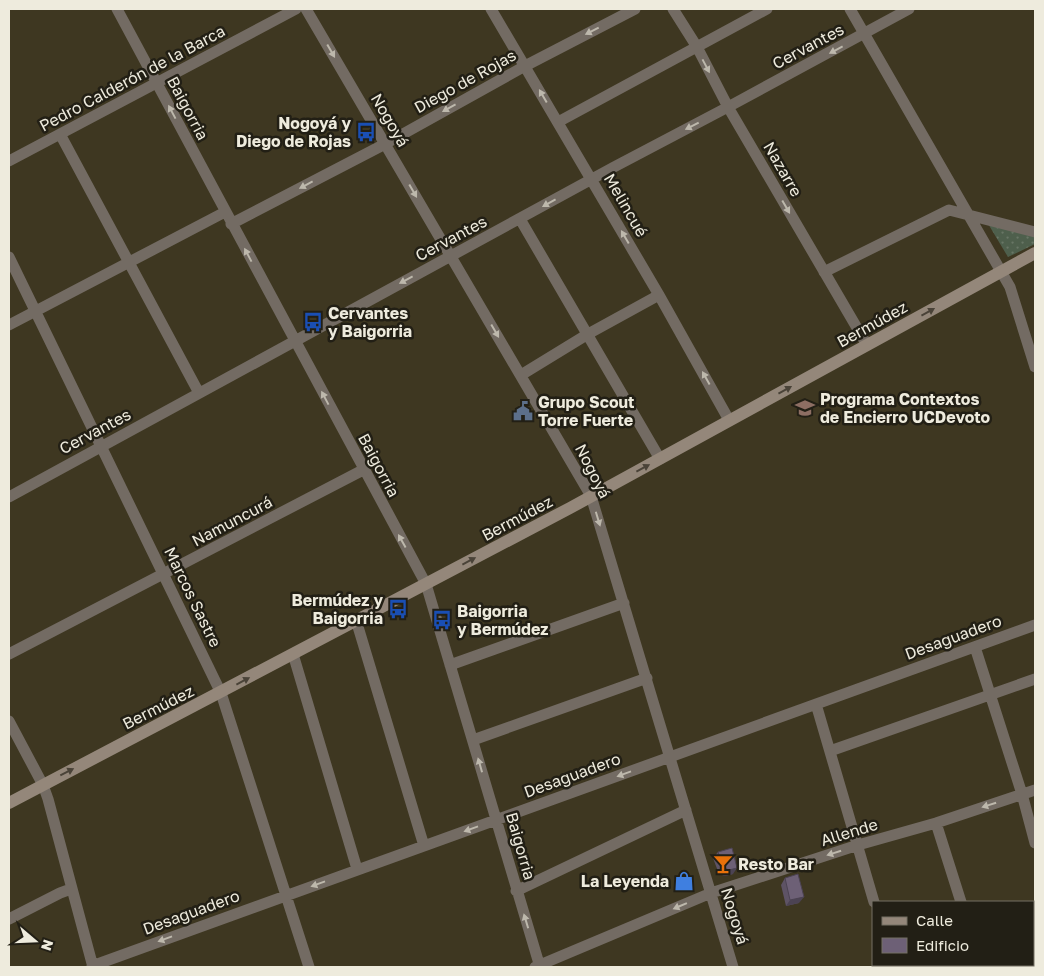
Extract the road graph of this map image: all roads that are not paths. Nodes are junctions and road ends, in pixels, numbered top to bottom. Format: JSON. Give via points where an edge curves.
{"nodes":[{"id":1,"x":117,"y":9,"type":"edge"},
{"id":2,"x":296,"y":9,"type":"edge"},
{"id":3,"x":306,"y":9,"type":"edge"},
{"id":4,"x":491,"y":9,"type":"edge"},
{"id":5,"x":635,"y":9,"type":"edge"},
{"id":6,"x":673,"y":9,"type":"edge"},
{"id":7,"x":767,"y":9,"type":"edge"},
{"id":8,"x":850,"y":9,"type":"edge"},
{"id":9,"x":909,"y":9,"type":"edge"},
{"id":10,"x":865,"y":34,"type":"junction"},
{"id":11,"x":697,"y":47,"type":"junction"},
{"id":12,"x":525,"y":66,"type":"junction"},
{"id":13,"x":156,"y":82,"type":"junction"},
{"id":14,"x":728,"y":107,"type":"junction"},
{"id":15,"x":558,"y":122,"type":"junction"},
{"id":16,"x":60,"y":134,"type":"junction"},
{"id":17,"x":385,"y":144,"type":"junction"},
{"id":18,"x":9,"y":161,"type":"edge"},
{"id":19,"x":591,"y":179,"type":"junction"},
{"id":20,"x":225,"y":212,"type":"junction"},
{"id":21,"x":967,"y":213,"type":"junction"},
{"id":22,"x":520,"y":219,"type":"junction"},
{"id":23,"x":231,"y":224,"type":"junction"},
{"id":24,"x":1035,"y":232,"type":"edge"},
{"id":25,"x":1035,"y":253,"type":"edge"},
{"id":26,"x":451,"y":256,"type":"junction"},
{"id":27,"x":9,"y":257,"type":"edge"},
{"id":28,"x":129,"y":262,"type":"junction"},
{"id":29,"x":824,"y":272,"type":"junction"},
{"id":30,"x":1002,"y":272,"type":"junction"},
{"id":31,"x":659,"y":295,"type":"junction"},
{"id":32,"x":35,"y":311,"type":"junction"},
{"id":33,"x":9,"y":325,"type":"edge"},
{"id":34,"x":588,"y":334,"type":"junction"},
{"id":35,"x":294,"y":341,"type":"junction"},
{"id":36,"x":867,"y":346,"type":"junction"},
{"id":37,"x":1035,"y":367,"type":"edge"},
{"id":38,"x":521,"y":375,"type":"junction"},
{"id":39,"x":199,"y":393,"type":"junction"},
{"id":40,"x":730,"y":420,"type":"junction"},
{"id":41,"x":100,"y":447,"type":"junction"},
{"id":42,"x":660,"y":459,"type":"junction"},
{"id":43,"x":363,"y":470,"type":"junction"},
{"id":44,"x":591,"y":496,"type":"junction"},
{"id":45,"x":9,"y":497,"type":"edge"},
{"id":46,"x":164,"y":574,"type":"junction"},
{"id":47,"x":426,"y":584,"type":"junction"},
{"id":48,"x":624,"y":602,"type":"junction"},
{"id":49,"x":356,"y":620,"type":"junction"},
{"id":50,"x":1035,"y":625,"type":"edge"},
{"id":51,"x":975,"y":647,"type":"junction"},
{"id":52,"x":9,"y":654,"type":"edge"},
{"id":53,"x":293,"y":654,"type":"junction"},
{"id":54,"x":450,"y":665,"type":"junction"},
{"id":55,"x":647,"y":678,"type":"junction"},
{"id":56,"x":1035,"y":679,"type":"edge"},
{"id":57,"x":221,"y":693,"type":"junction"},
{"id":58,"x":989,"y":696,"type":"junction"},
{"id":59,"x":816,"y":704,"type":"junction"},
{"id":60,"x":9,"y":721,"type":"edge"},
{"id":61,"x":473,"y":740,"type":"junction"},
{"id":62,"x":830,"y":751,"type":"junction"},
{"id":63,"x":670,"y":757,"type":"junction"},
{"id":64,"x":43,"y":785,"type":"junction"},
{"id":65,"x":1035,"y":790,"type":"edge"},
{"id":66,"x":1022,"y":794,"type":"junction"},
{"id":67,"x":9,"y":803,"type":"edge"},
{"id":68,"x":686,"y":810,"type":"junction"},
{"id":69,"x":496,"y":820,"type":"junction"},
{"id":70,"x":936,"y":823,"type":"junction"},
{"id":71,"x":1035,"y":843,"type":"edge"},
{"id":72,"x":858,"y":845,"type":"junction"},
{"id":73,"x":424,"y":846,"type":"junction"},
{"id":74,"x":358,"y":869,"type":"junction"},
{"id":75,"x":71,"y":889,"type":"junction"},
{"id":76,"x":516,"y":891,"type":"junction"},
{"id":77,"x":711,"y":893,"type":"junction"},
{"id":78,"x":285,"y":895,"type":"junction"},
{"id":79,"x":874,"y":901,"type":"edge"},
{"id":80,"x":960,"y":901,"type":"edge"},
{"id":81,"x":9,"y":919,"type":"edge"},
{"id":82,"x":731,"y":966,"type":"edge"},
{"id":83,"x":92,"y":967,"type":"edge"},
{"id":84,"x":309,"y":967,"type":"edge"},
{"id":85,"x":538,"y":967,"type":"edge"}],
"edges":[{"from":1,"to":13,"type":"street","name":"Baigorria"},
{"from":2,"to":13,"type":"street","name":"Pedro Calderón de la Barca"},
{"from":3,"to":17,"type":"street","name":"Nogoyá","one_way":true},
{"from":4,"to":12,"type":"street","name":"Melincué"},
{"from":5,"to":12,"type":"street","name":"Diego de Rojas","one_way":true},
{"from":6,"to":11,"type":"street","name":"Nazarre"},
{"from":7,"to":11,"type":"street"},
{"from":8,"to":10,"type":"street"},
{"from":9,"to":10,"type":"street","name":"Cervantes"},
{"from":10,"to":14,"type":"street","name":"Cervantes","one_way":true},
{"from":10,"to":21,"type":"street"},
{"from":11,"to":14,"type":"street","name":"Nazarre","one_way":true},
{"from":11,"to":15,"type":"street"},
{"from":15,"to":12,"type":"street","name":"Melincué","one_way":true},
{"from":12,"to":17,"type":"street","name":"Diego de Rojas","one_way":true},
{"from":13,"to":16,"type":"street","name":"Pedro Calderón de la Barca"},
{"from":20,"to":13,"type":"street","name":"Baigorria","one_way":true},
{"from":14,"to":19,"type":"street","name":"Cervantes","one_way":true},
{"from":14,"to":29,"type":"street","name":"Nazarre","one_way":true},
{"from":15,"to":19,"type":"street","name":"Melincué"},
{"from":16,"to":18,"type":"street","name":"Pedro Calderón de la Barca"},
{"from":16,"to":28,"type":"street"},
{"from":17,"to":23,"type":"street","name":"Diego de Rojas","one_way":true},
{"from":17,"to":26,"type":"street","name":"Nogoyá","one_way":true},
{"from":19,"to":22,"type":"street","name":"Cervantes","one_way":true},
{"from":31,"to":19,"type":"street","name":"Melincué","one_way":true},
{"from":20,"to":23,"type":"street","name":"Baigorria"},
{"from":20,"to":28,"type":"street"},
{"from":21,"to":24,"type":"street"},
{"from":21,"to":29,"type":"street","via":[[949,210]]},
{"from":21,"to":30,"type":"street"},
{"from":22,"to":26,"type":"street","name":"Cervantes"},
{"from":22,"to":34,"type":"street"},
{"from":35,"to":23,"type":"street","name":"Baigorria","one_way":true},
{"from":25,"to":30,"type":"street","name":"Bermúdez"},
{"from":26,"to":35,"type":"street","name":"Cervantes","one_way":true},
{"from":26,"to":38,"type":"street","name":"Nogoyá","one_way":true},
{"from":27,"to":32,"type":"street","name":"Marcos Sastre"},
{"from":28,"to":32,"type":"street"},
{"from":28,"to":39,"type":"street"},
{"from":29,"to":36,"type":"street","name":"Nazarre"},
{"from":36,"to":30,"type":"street","name":"Bermúdez","one_way":true},
{"from":30,"to":37,"type":"street","via":[[1010,287]]},
{"from":31,"to":34,"type":"street"},
{"from":40,"to":31,"type":"street","name":"Melincué","one_way":true},
{"from":32,"to":33,"type":"street"},
{"from":32,"to":41,"type":"street","name":"Marcos Sastre"},
{"from":34,"to":38,"type":"street"},
{"from":34,"to":42,"type":"street"},
{"from":35,"to":39,"type":"street","name":"Cervantes"},
{"from":43,"to":35,"type":"street","name":"Baigorria","one_way":true},
{"from":40,"to":36,"type":"street","name":"Bermúdez","one_way":true},
{"from":38,"to":44,"type":"street","name":"Nogoyá"},
{"from":39,"to":41,"type":"street","name":"Cervantes"},
{"from":40,"to":42,"type":"street","name":"Bermúdez"},
{"from":41,"to":45,"type":"street","name":"Cervantes"},
{"from":41,"to":46,"type":"street","name":"Marcos Sastre"},
{"from":44,"to":42,"type":"street","name":"Bermúdez","one_way":true},
{"from":43,"to":46,"type":"street","name":"Namuncurá"},
{"from":47,"to":43,"type":"street","name":"Baigorria","one_way":true},
{"from":47,"to":44,"type":"street","name":"Bermúdez","one_way":true},
{"from":44,"to":48,"type":"street","name":"Nogoyá","one_way":true},
{"from":46,"to":52,"type":"street","name":"Namuncurá"},
{"from":46,"to":57,"type":"street","name":"Marcos Sastre"},
{"from":47,"to":49,"type":"street","name":"Bermúdez"},
{"from":47,"to":54,"type":"street","name":"Baigorria"},
{"from":48,"to":54,"type":"street"},
{"from":48,"to":55,"type":"street","name":"Nogoyá"},
{"from":49,"to":53,"type":"street","name":"Bermúdez"},
{"from":49,"to":73,"type":"street"},
{"from":50,"to":51,"type":"street","name":"Desaguadero"},
{"from":51,"to":58,"type":"street"},
{"from":51,"to":59,"type":"street","name":"Desaguadero"},
{"from":57,"to":53,"type":"street","name":"Bermúdez","one_way":true},
{"from":53,"to":74,"type":"street"},
{"from":54,"to":61,"type":"street","name":"Baigorria"},
{"from":55,"to":61,"type":"street"},
{"from":55,"to":63,"type":"street","name":"Nogoyá"},
{"from":56,"to":58,"type":"street"},
{"from":64,"to":57,"type":"street","name":"Bermúdez","one_way":true},
{"from":57,"to":78,"type":"street","name":"Marcos Sastre"},
{"from":58,"to":62,"type":"street"},
{"from":58,"to":66,"type":"street"},
{"from":59,"to":62,"type":"street"},
{"from":59,"to":63,"type":"street","name":"Desaguadero"},
{"from":60,"to":64,"type":"street"},
{"from":69,"to":61,"type":"street","name":"Baigorria","one_way":true},
{"from":62,"to":72,"type":"street"},
{"from":63,"to":68,"type":"street","name":"Nogoyá"},
{"from":63,"to":69,"type":"street","name":"Desaguadero","one_way":true},
{"from":64,"to":67,"type":"street","name":"Bermúdez"},
{"from":64,"to":75,"type":"street"},
{"from":65,"to":66,"type":"street","name":"Allende"},
{"from":66,"to":70,"type":"street","name":"Allende","one_way":true},
{"from":66,"to":71,"type":"street"},
{"from":68,"to":76,"type":"street"},
{"from":68,"to":77,"type":"street","name":"Nogoyá"},
{"from":69,"to":73,"type":"street","name":"Desaguadero","one_way":true},
{"from":69,"to":76,"type":"street","name":"Baigorria"},
{"from":70,"to":72,"type":"street","name":"Allende"},
{"from":70,"to":80,"type":"street"},
{"from":72,"to":77,"type":"street","name":"Allende","one_way":true},
{"from":72,"to":79,"type":"street"},
{"from":73,"to":74,"type":"street","name":"Desaguadero"},
{"from":74,"to":78,"type":"street","name":"Desaguadero","one_way":true},
{"from":75,"to":81,"type":"street"},
{"from":75,"to":83,"type":"street"},
{"from":85,"to":76,"type":"street","name":"Baigorria","one_way":true},
{"from":77,"to":82,"type":"street","name":"Nogoyá"},
{"from":77,"to":85,"type":"street","name":"Allende","one_way":true},
{"from":78,"to":83,"type":"street","name":"Desaguadero","one_way":true},
{"from":78,"to":84,"type":"street","name":"Marcos Sastre"}]}
